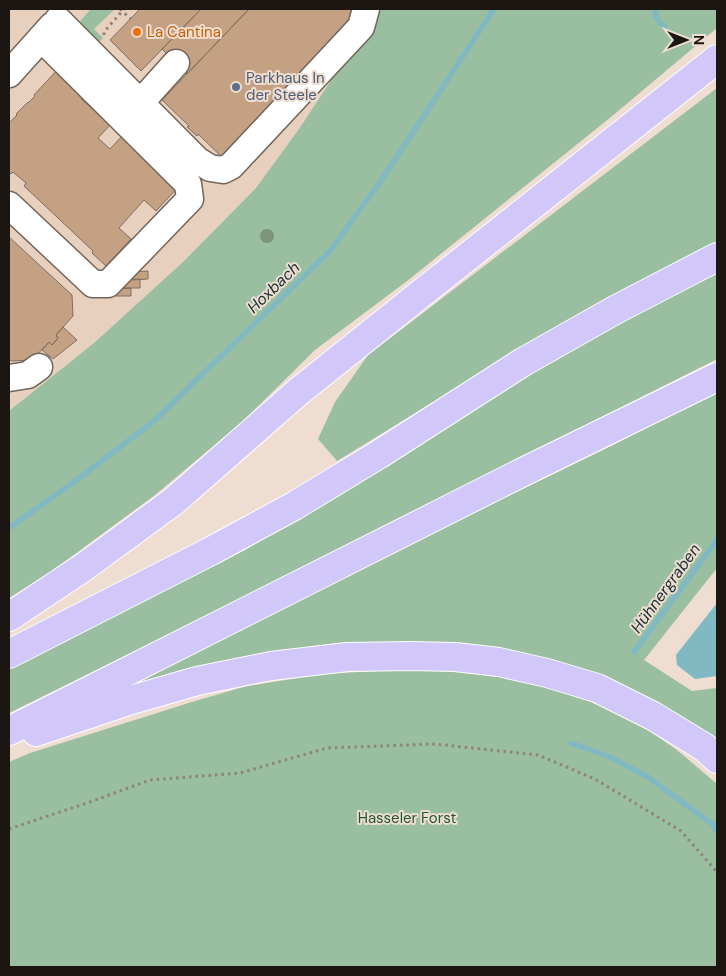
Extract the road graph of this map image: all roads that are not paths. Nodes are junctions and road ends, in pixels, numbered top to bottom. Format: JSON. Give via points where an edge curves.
{"nodes":[{"id":1,"x":366,"y":9,"type":"edge"},
{"id":2,"x":59,"y":17,"type":"edge"},
{"id":3,"x":717,"y":59,"type":"edge"},
{"id":4,"x":176,"y":63,"type":"dead end"},
{"id":5,"x":9,"y":74,"type":"edge"},
{"id":6,"x":141,"y":102,"type":"junction"},
{"id":7,"x":9,"y":205,"type":"edge"},
{"id":8,"x":717,"y":257,"type":"edge"},
{"id":9,"x":39,"y":367,"type":"dead end"},
{"id":10,"x":717,"y":377,"type":"edge"},
{"id":11,"x":9,"y":378,"type":"edge"},
{"id":12,"x":9,"y":616,"type":"edge"},
{"id":13,"x":9,"y":654,"type":"edge"},
{"id":14,"x":9,"y":731,"type":"edge"},
{"id":15,"x":9,"y":742,"type":"edge"},
{"id":16,"x":717,"y":759,"type":"edge"}],
"edges":[{"from":1,"to":6,"type":"street","via":[[361,27],[231,166],[222,170],[210,168],[197,160],[172,121]]},
{"from":2,"to":5,"type":"street"},
{"from":2,"to":6,"type":"street"},
{"from":2,"to":7,"type":"street","via":[[188,184],[190,199],[108,284],[93,284]]},
{"from":3,"to":12,"type":"highway","via":[[298,392],[174,501],[84,567]]},
{"from":4,"to":6,"type":"street"},
{"from":8,"to":13,"type":"highway","via":[[523,362],[285,510]]},
{"from":9,"to":11,"type":"street","via":[[28,375]]},
{"from":10,"to":14,"type":"highway"},
{"from":15,"to":16,"type":"highway","via":[[122,703],[188,684],[271,666],[347,657],[446,656],[499,662],[597,688],[653,716],[704,747]]}]}
